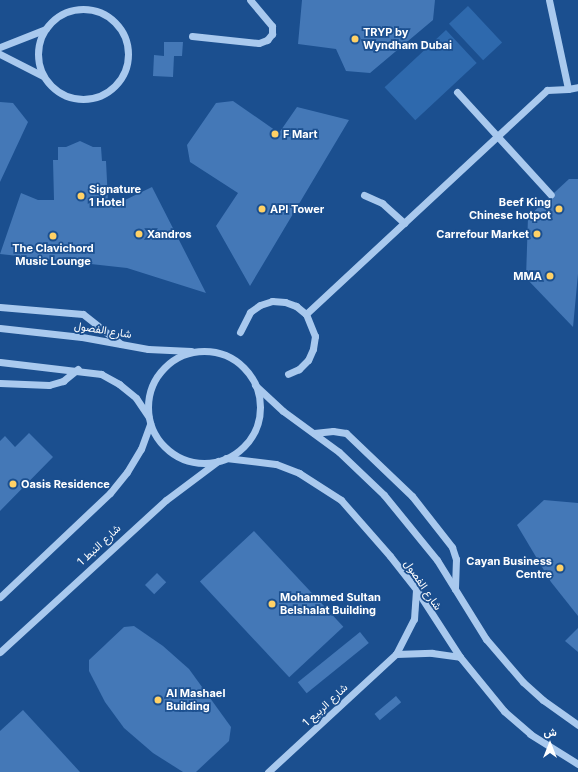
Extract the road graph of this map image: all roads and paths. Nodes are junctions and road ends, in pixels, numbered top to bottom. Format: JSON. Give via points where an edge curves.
{"nodes":[{"id":1,"x":250,"y":0,"type":"edge"},
{"id":2,"x":549,"y":0,"type":"edge"},
{"id":3,"x":46,"y":28,"type":"junction"},
{"id":4,"x":192,"y":36,"type":"dead end"},
{"id":5,"x":0,"y":47,"type":"edge"},
{"id":6,"x":0,"y":54,"type":"edge"},
{"id":7,"x":43,"y":76,"type":"junction"},
{"id":8,"x":578,"y":87,"type":"edge"},
{"id":9,"x":568,"y":89,"type":"junction"},
{"id":10,"x":457,"y":92,"type":"dead end"},
{"id":11,"x":497,"y":136,"type":"junction"},
{"id":12,"x":364,"y":195,"type":"dead end"},
{"id":13,"x":551,"y":195,"type":"dead end"},
{"id":14,"x":404,"y":223,"type":"junction"},
{"id":15,"x":0,"y":307,"type":"edge"},
{"id":16,"x":306,"y":314,"type":"junction"},
{"id":17,"x":0,"y":328,"type":"edge"},
{"id":18,"x":240,"y":332,"type":"dead end"},
{"id":19,"x":121,"y":344,"type":"junction"},
{"id":20,"x":203,"y":351,"type":"junction"},
{"id":21,"x":0,"y":362,"type":"edge"},
{"id":22,"x":78,"y":369,"type":"junction"},
{"id":23,"x":288,"y":374,"type":"dead end"},
{"id":24,"x":0,"y":383,"type":"edge"},
{"id":25,"x":255,"y":384,"type":"junction"},
{"id":26,"x":148,"y":416,"type":"junction"},
{"id":27,"x":150,"y":424,"type":"junction"},
{"id":28,"x":314,"y":433,"type":"junction"},
{"id":29,"x":226,"y":458,"type":"junction"},
{"id":30,"x":218,"y":461,"type":"junction"},
{"id":31,"x":416,"y":589,"type":"junction"},
{"id":32,"x":455,"y":590,"type":"junction"},
{"id":33,"x":0,"y":597,"type":"edge"},
{"id":34,"x":0,"y":652,"type":"edge"},
{"id":35,"x":396,"y":654,"type":"junction"},
{"id":36,"x":460,"y":657,"type":"junction"},
{"id":37,"x":578,"y":725,"type":"edge"},
{"id":38,"x":578,"y":764,"type":"edge"},
{"id":39,"x":268,"y":772,"type":"edge"}],
"edges":[{"from":1,"to":4,"type":"street","via":[[272,26],[272,34],[267,40],[259,43]]},
{"from":2,"to":9,"type":"street"},
{"from":3,"to":5,"type":"street"},
{"from":3,"to":7,"type":"street","via":[[38,52]]},
{"from":3,"to":7,"type":"street","via":[[52,21],[70,11],[98,11],[118,25],[128,42],[129,52],[122,79],[110,92],[99,97],[76,99],[65,96],[51,86]]},
{"from":6,"to":7,"type":"street"},
{"from":8,"to":9,"type":"street"},
{"from":9,"to":11,"type":"street","via":[[547,90]]},
{"from":10,"to":11,"type":"street"},
{"from":11,"to":13,"type":"street"},
{"from":11,"to":14,"type":"street"},
{"from":12,"to":14,"type":"street","via":[[382,203]]},
{"from":14,"to":16,"type":"street"},
{"from":15,"to":19,"type":"street","via":[[83,314]]},
{"from":16,"to":18,"type":"street","via":[[296,306],[272,301],[250,312]]},
{"from":16,"to":23,"type":"street","via":[[315,336],[313,349],[304,365]]},
{"from":17,"to":19,"type":"street","name":"شارع الفصول"},
{"from":19,"to":20,"type":"street","name":"شارع الفصول","via":[[155,349]]},
{"from":20,"to":25,"type":"street","via":[[219,353],[234,360]]},
{"from":20,"to":26,"type":"street","via":[[177,358],[166,366],[151,389]]},
{"from":21,"to":22,"type":"street"},
{"from":22,"to":24,"type":"street","via":[[62,380],[48,385]]},
{"from":22,"to":26,"type":"street","via":[[101,374],[119,384],[136,398]]},
{"from":25,"to":28,"type":"street","name":"شارع الفصول","via":[[283,411]]},
{"from":25,"to":29,"type":"street","via":[[260,406],[256,427],[239,450]]},
{"from":26,"to":27,"type":"street"},
{"from":27,"to":30,"type":"street","via":[[158,439],[179,456],[201,462]]},
{"from":27,"to":33,"type":"street","via":[[141,449],[110,493]]},
{"from":28,"to":32,"type":"street","name":"شارع الفصول","via":[[362,472],[384,495],[417,532]]},
{"from":28,"to":32,"type":"street","via":[[346,433],[412,496],[452,547],[456,560]]},
{"from":29,"to":30,"type":"street"},
{"from":29,"to":31,"type":"street","name":"شارع الفصول","via":[[276,464],[321,485],[358,518]]},
{"from":30,"to":34,"type":"street","name":"شارع النبط 1","via":[[166,500]]},
{"from":31,"to":35,"type":"street","name":"شارع الربيع 1","via":[[414,619]]},
{"from":31,"to":36,"type":"street","name":"شارع الفصول"},
{"from":32,"to":37,"type":"street","name":"شارع الفصول","via":[[469,615],[505,662],[543,700]]},
{"from":35,"to":36,"type":"street","via":[[432,653]]},
{"from":35,"to":39,"type":"street","name":"شارع الربيع 1"},
{"from":36,"to":38,"type":"street","name":"شارع الفصول","via":[[504,711],[530,734]]}]}
